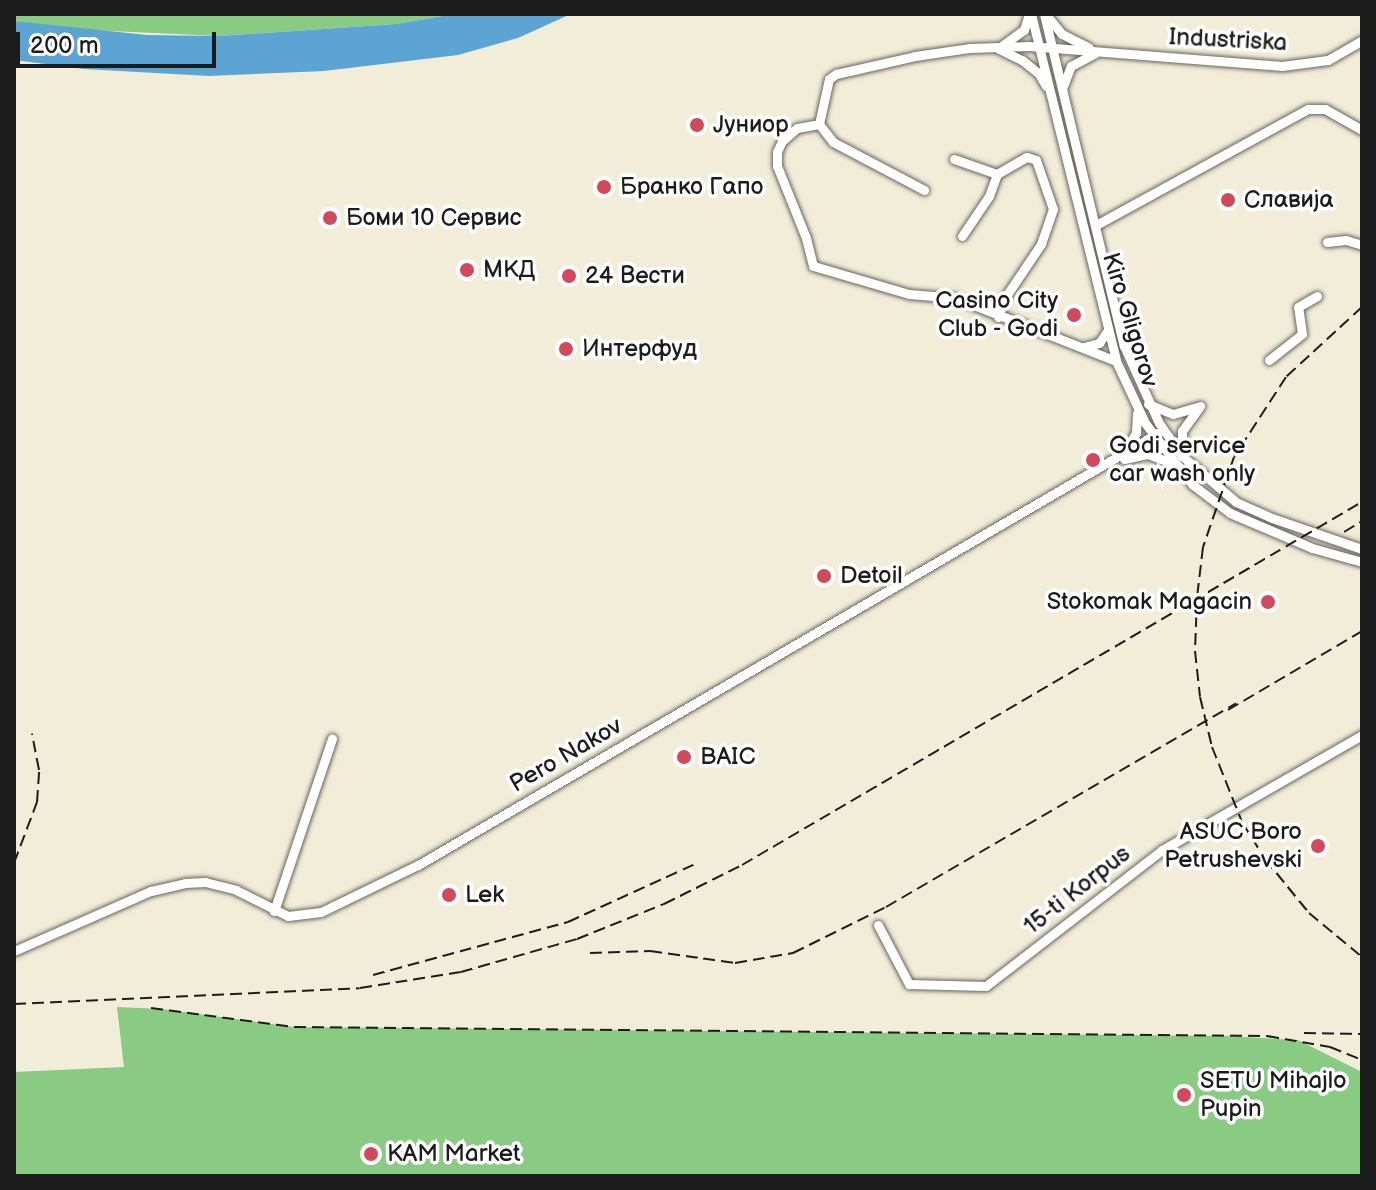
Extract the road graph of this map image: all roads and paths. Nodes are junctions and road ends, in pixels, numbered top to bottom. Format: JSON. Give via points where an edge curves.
{"nodes":[{"id":1,"x":1030,"y":14,"type":"edge"},
{"id":2,"x":1045,"y":14,"type":"edge"},
{"id":3,"x":1362,"y":40,"type":"edge"},
{"id":4,"x":996,"y":47,"type":"junction"},
{"id":5,"x":1039,"y":48,"type":"junction"},
{"id":6,"x":1053,"y":49,"type":"junction"},
{"id":7,"x":1100,"y":52,"type":"junction"},
{"id":8,"x":1062,"y":89,"type":"junction"},
{"id":9,"x":1052,"y":99,"type":"junction"},
{"id":10,"x":819,"y":124,"type":"junction"},
{"id":11,"x":1362,"y":130,"type":"edge"},
{"id":12,"x":954,"y":159,"type":"dead end"},
{"id":13,"x":997,"y":174,"type":"junction"},
{"id":14,"x":924,"y":190,"type":"dead end"},
{"id":15,"x":1096,"y":225,"type":"junction"},
{"id":16,"x":962,"y":236,"type":"dead end"},
{"id":17,"x":1327,"y":242,"type":"dead end"},
{"id":18,"x":1362,"y":245,"type":"edge"},
{"id":19,"x":1317,"y":296,"type":"dead end"},
{"id":20,"x":998,"y":317,"type":"junction"},
{"id":21,"x":1108,"y":330,"type":"junction"},
{"id":22,"x":1084,"y":347,"type":"junction"},
{"id":23,"x":1269,"y":360,"type":"dead end"},
{"id":24,"x":1116,"y":361,"type":"junction"},
{"id":25,"x":1148,"y":404,"type":"junction"},
{"id":26,"x":1137,"y":410,"type":"junction"},
{"id":27,"x":1163,"y":430,"type":"junction"},
{"id":28,"x":1153,"y":437,"type":"junction"},
{"id":29,"x":1182,"y":456,"type":"junction"},
{"id":30,"x":1113,"y":462,"type":"junction"},
{"id":31,"x":1175,"y":465,"type":"junction"},
{"id":32,"x":1362,"y":549,"type":"edge"},
{"id":33,"x":1362,"y":562,"type":"edge"},
{"id":34,"x":1362,"y":735,"type":"edge"},
{"id":35,"x":332,"y":739,"type":"dead end"},
{"id":36,"x":274,"y":911,"type":"junction"},
{"id":37,"x":878,"y":925,"type":"dead end"},
{"id":38,"x":14,"y":951,"type":"edge"}],
"edges":[{"from":1,"to":4,"type":"street","via":[[1024,30]]},
{"from":1,"to":5,"type":"street","name":"Kiro Gligorov"},
{"from":2,"to":6,"type":"street","name":"Kiro Gligorov"},
{"from":2,"to":7,"type":"street","via":[[1062,34]]},
{"from":3,"to":7,"type":"street","name":"Industriska","via":[[1328,60],[1282,66]]},
{"from":4,"to":5,"type":"street","name":"Industriska"},
{"from":4,"to":9,"type":"street","via":[[1039,74]]},
{"from":4,"to":10,"type":"street","name":"Industriska","via":[[915,56],[836,74],[829,79]]},
{"from":5,"to":6,"type":"street","name":"Industriska"},
{"from":5,"to":9,"type":"street","name":"Kiro Gligorov"},
{"from":6,"to":7,"type":"street","name":"Industriska"},
{"from":6,"to":8,"type":"street","name":"Kiro Gligorov"},
{"from":7,"to":8,"type":"street","via":[[1071,66]]},
{"from":8,"to":15,"type":"street","name":"Kiro Gligorov"},
{"from":9,"to":21,"type":"street","name":"Kiro Gligorov"},
{"from":10,"to":14,"type":"street","via":[[833,142]]},
{"from":10,"to":20,"type":"street","via":[[797,128],[777,152],[813,266],[909,294],[956,298]]},
{"from":11,"to":15,"type":"street","via":[[1325,109],[1308,109]]},
{"from":12,"to":13,"type":"street"},
{"from":13,"to":16,"type":"street"},
{"from":13,"to":20,"type":"street","via":[[1033,158],[1043,172],[1053,209],[1041,244]]},
{"from":15,"to":25,"type":"street","name":"Kiro Gligorov","via":[[1124,346]]},
{"from":17,"to":18,"type":"street"},
{"from":19,"to":23,"type":"street","via":[[1298,307],[1302,334]]},
{"from":20,"to":22,"type":"street"},
{"from":21,"to":22,"type":"street","via":[[1099,343]]},
{"from":21,"to":24,"type":"street","name":"Kiro Gligorov"},
{"from":22,"to":24,"type":"street"},
{"from":24,"to":26,"type":"street","name":"Kiro Gligorov"},
{"from":25,"to":27,"type":"street","name":"Kiro Gligorov"},
{"from":25,"to":29,"type":"street","via":[[1173,414],[1200,406],[1182,431]]},
{"from":26,"to":28,"type":"street","name":"Kiro Gligorov"},
{"from":26,"to":30,"type":"street","via":[[1134,439]]},
{"from":27,"to":28,"type":"street","name":"Pero Nakov"},
{"from":27,"to":29,"type":"street","name":"Kiro Gligorov"},
{"from":28,"to":30,"type":"street","name":"Pero Nakov"},
{"from":28,"to":31,"type":"street","name":"Kiro Gligorov"},
{"from":29,"to":32,"type":"street","name":"Kiro Gligorov","via":[[1236,502]]},
{"from":30,"to":31,"type":"street","via":[[1148,454]]},
{"from":30,"to":36,"type":"street","name":"Pero Nakov","via":[[397,876],[309,916]]},
{"from":31,"to":33,"type":"street","name":"Kiro Gligorov","via":[[1206,497],[1240,519]]},
{"from":34,"to":37,"type":"street","name":"15-ti Korpus","via":[[1162,850],[986,986],[909,984]]},
{"from":35,"to":36,"type":"street"},
{"from":36,"to":38,"type":"street","name":"Pero Nakov","via":[[236,890],[185,883],[151,891]]}]}
